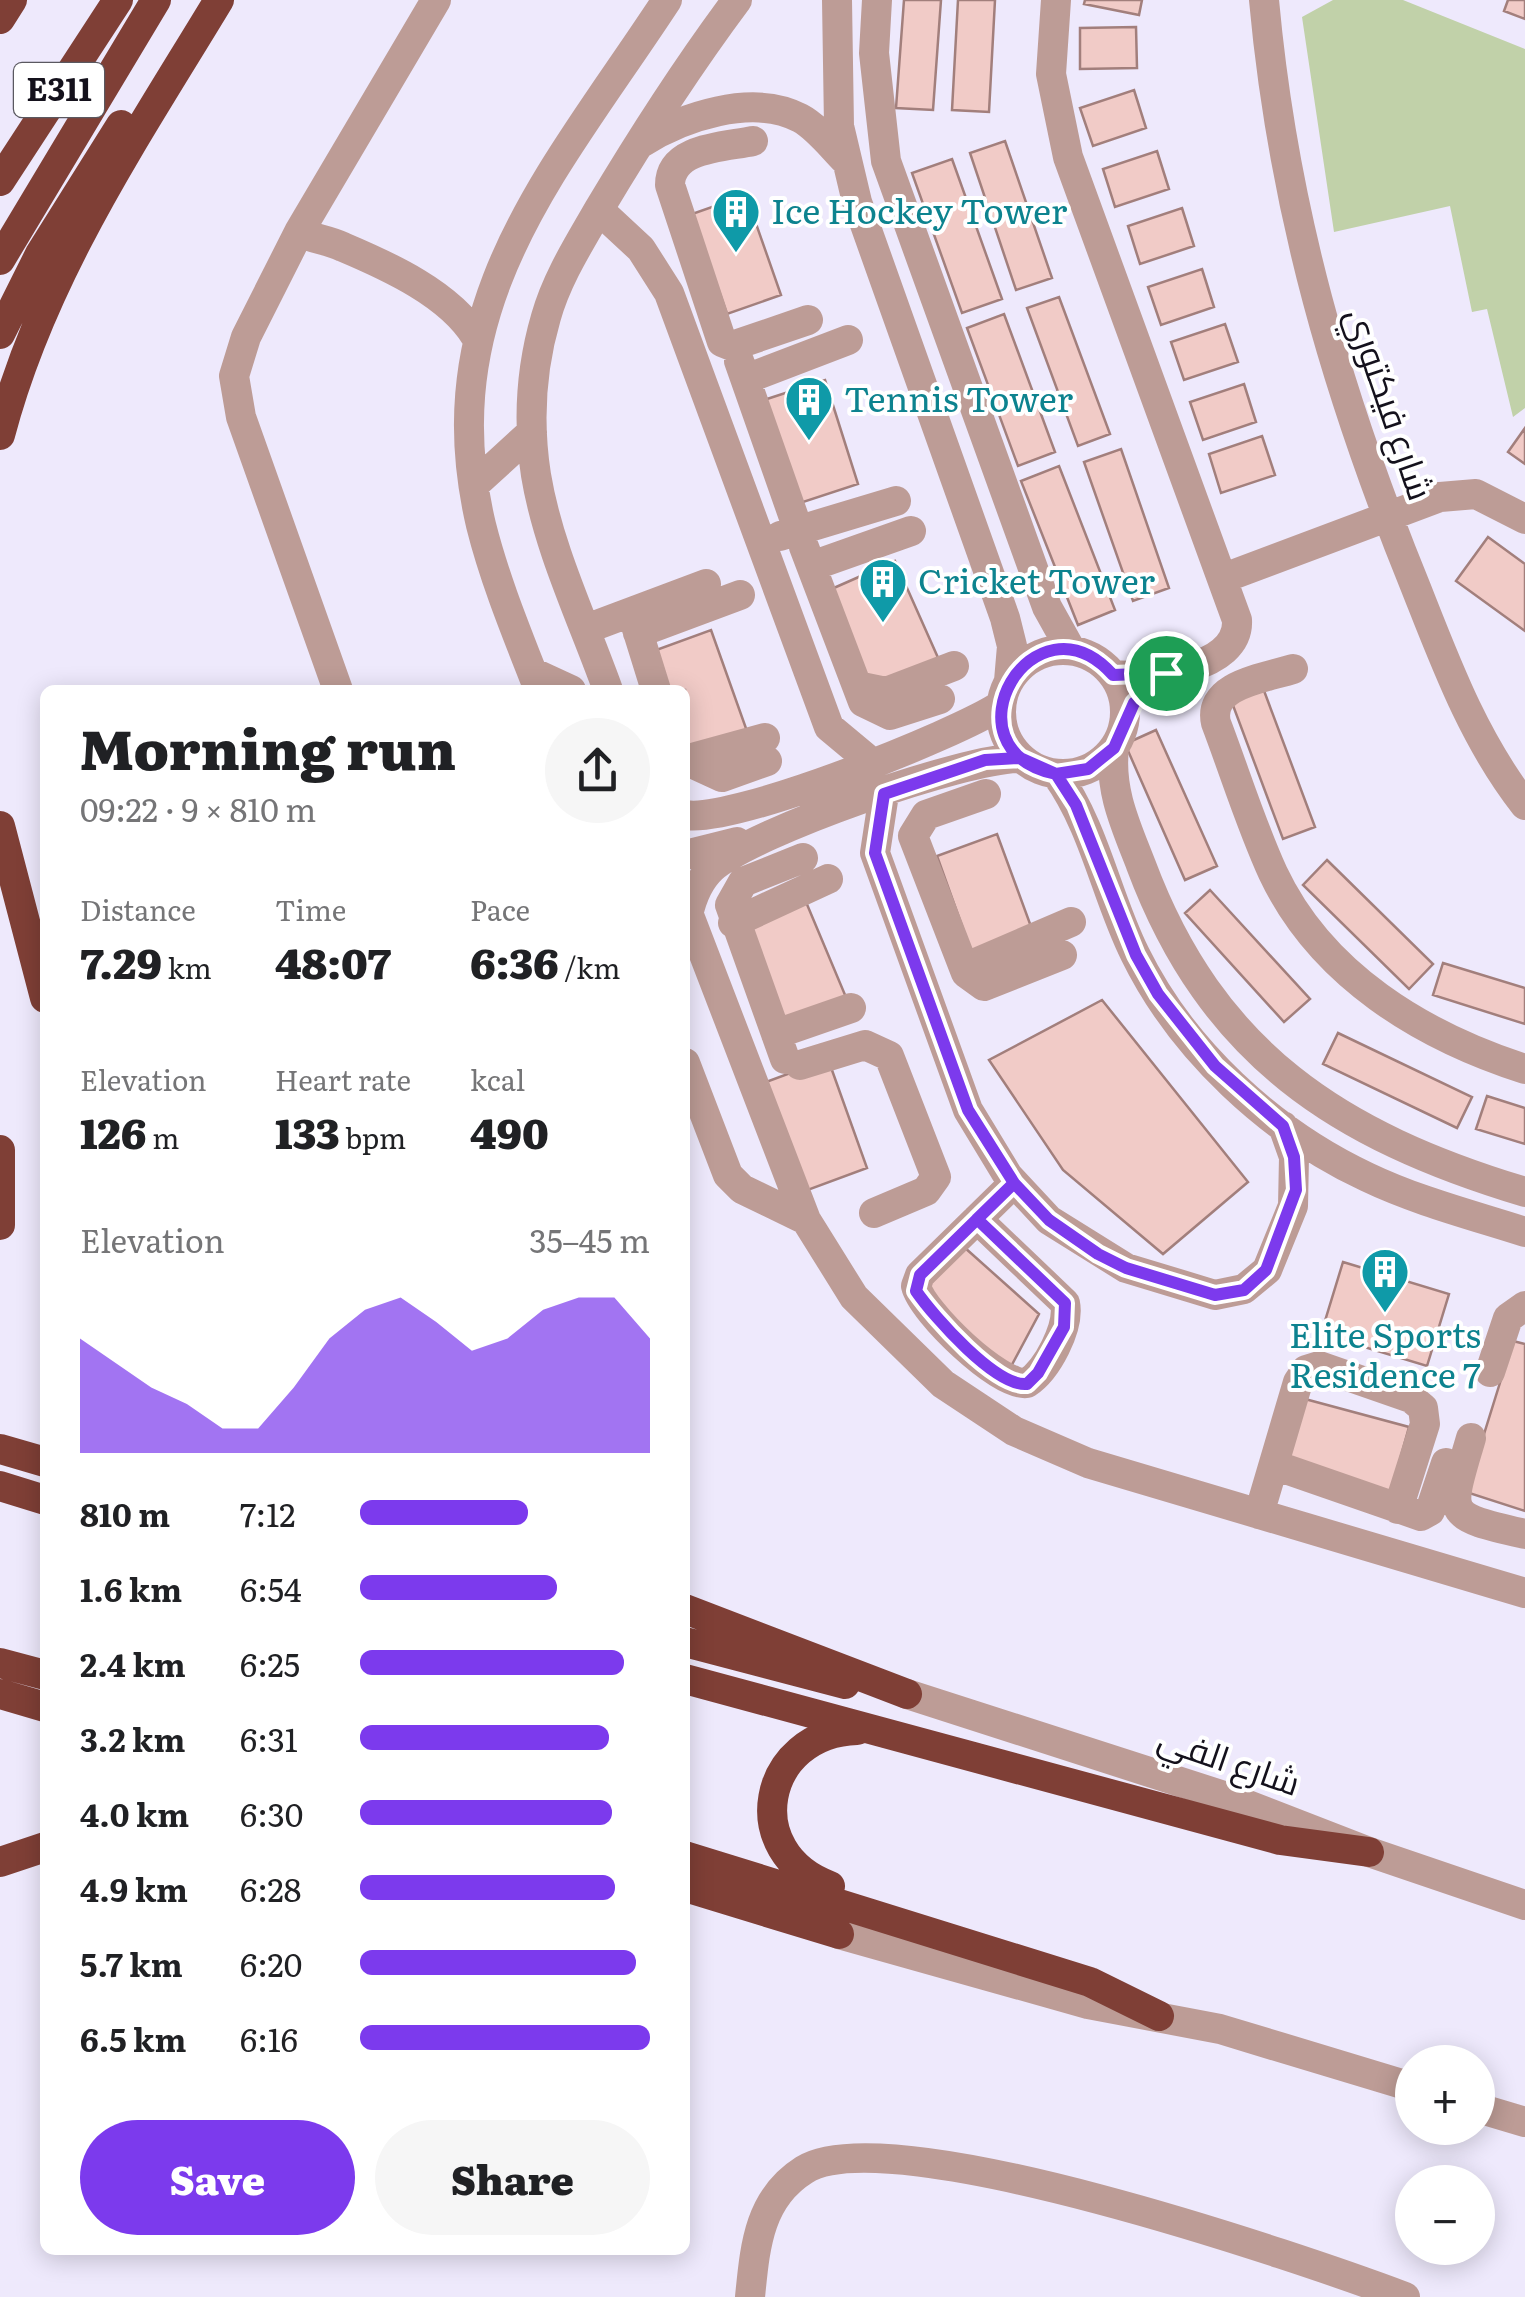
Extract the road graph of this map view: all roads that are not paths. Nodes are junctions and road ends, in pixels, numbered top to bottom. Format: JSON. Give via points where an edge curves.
{"nodes":[{"id":1,"x":12,"y":0,"type":"edge"},
{"id":2,"x":118,"y":0,"type":"edge"},
{"id":3,"x":156,"y":0,"type":"edge"},
{"id":4,"x":216,"y":0,"type":"edge"},
{"id":5,"x":436,"y":0,"type":"edge"},
{"id":6,"x":667,"y":0,"type":"edge"},
{"id":7,"x":736,"y":0,"type":"edge"},
{"id":8,"x":837,"y":0,"type":"edge"},
{"id":9,"x":877,"y":0,"type":"edge"},
{"id":10,"x":1056,"y":0,"type":"edge"},
{"id":11,"x":1264,"y":0,"type":"edge"},
{"id":12,"x":0,"y":18,"type":"edge"},
{"id":13,"x":753,"y":140,"type":"dead end"},
{"id":14,"x":634,"y":148,"type":"junction"},
{"id":15,"x":846,"y":161,"type":"junction"},
{"id":16,"x":0,"y":181,"type":"edge"},
{"id":17,"x":598,"y":210,"type":"junction"},
{"id":18,"x":303,"y":225,"type":"junction"},
{"id":19,"x":0,"y":260,"type":"edge"},
{"id":20,"x":703,"y":281,"type":"junction"},
{"id":21,"x":492,"y":286,"type":"junction"},
{"id":22,"x":669,"y":293,"type":"junction"},
{"id":23,"x":436,"y":296,"type":"junction"},
{"id":24,"x":0,"y":334,"type":"edge"},
{"id":25,"x":476,"y":338,"type":"junction"},
{"id":26,"x":742,"y":370,"type":"junction"},
{"id":27,"x":701,"y":382,"type":"junction"},
{"id":28,"x":532,"y":432,"type":"junction"},
{"id":29,"x":0,"y":434,"type":"edge"},
{"id":30,"x":474,"y":486,"type":"junction"},
{"id":31,"x":903,"y":506,"type":"dead end"},
{"id":32,"x":1386,"y":516,"type":"junction"},
{"id":33,"x":1525,"y":519,"type":"edge"},
{"id":34,"x":802,"y":540,"type":"junction"},
{"id":35,"x":761,"y":551,"type":"junction"},
{"id":36,"x":1224,"y":578,"type":"junction"},
{"id":37,"x":706,"y":584,"type":"dead end"},
{"id":38,"x":740,"y":595,"type":"dead end"},
{"id":39,"x":635,"y":623,"type":"junction"},
{"id":40,"x":586,"y":629,"type":"junction"},
{"id":41,"x":1070,"y":650,"type":"junction"},
{"id":42,"x":954,"y":666,"type":"dead end"},
{"id":43,"x":1294,"y":669,"type":"dead end"},
{"id":44,"x":1166,"y":673,"type":"junction"},
{"id":45,"x":1113,"y":675,"type":"junction"},
{"id":46,"x":535,"y":681,"type":"edge"},
{"id":47,"x":336,"y":685,"type":"edge"},
{"id":48,"x":606,"y":685,"type":"edge"},
{"id":49,"x":654,"y":685,"type":"edge"},
{"id":50,"x":857,"y":686,"type":"junction"},
{"id":51,"x":1005,"y":693,"type":"junction"},
{"id":52,"x":940,"y":699,"type":"dead end"},
{"id":53,"x":1125,"y":715,"type":"junction"},
{"id":54,"x":829,"y":727,"type":"junction"},
{"id":55,"x":1114,"y":748,"type":"junction"},
{"id":56,"x":1020,"y":758,"type":"junction"},
{"id":57,"x":871,"y":762,"type":"junction"},
{"id":58,"x":1056,"y":774,"type":"junction"},
{"id":59,"x":816,"y":783,"type":"junction"},
{"id":60,"x":884,"y":794,"type":"junction"},
{"id":61,"x":992,"y":800,"type":"dead end"},
{"id":62,"x":767,"y":801,"type":"junction"},
{"id":63,"x":1525,"y":805,"type":"edge"},
{"id":64,"x":829,"y":813,"type":"junction"},
{"id":65,"x":690,"y":815,"type":"edge"},
{"id":66,"x":0,"y":826,"type":"edge"},
{"id":67,"x":783,"y":830,"type":"junction"},
{"id":68,"x":690,"y":840,"type":"edge"},
{"id":69,"x":875,"y":853,"type":"junction"},
{"id":70,"x":690,"y":854,"type":"edge"},
{"id":71,"x":803,"y":858,"type":"dead end"},
{"id":72,"x":828,"y":879,"type":"dead end"},
{"id":73,"x":690,"y":903,"type":"edge"},
{"id":74,"x":690,"y":918,"type":"edge"},
{"id":75,"x":1072,"y":922,"type":"dead end"},
{"id":76,"x":733,"y":923,"type":"junction"},
{"id":77,"x":1062,"y":955,"type":"dead end"},
{"id":78,"x":965,"y":971,"type":"junction"},
{"id":79,"x":40,"y":979,"type":"edge"},
{"id":80,"x":924,"y":990,"type":"junction"},
{"id":81,"x":860,"y":1018,"type":"dead end"},
{"id":82,"x":787,"y":1053,"type":"junction"},
{"id":83,"x":1525,"y":1070,"type":"edge"},
{"id":84,"x":748,"y":1073,"type":"junction"},
{"id":85,"x":690,"y":1081,"type":"edge"},
{"id":86,"x":968,"y":1110,"type":"junction"},
{"id":87,"x":1283,"y":1126,"type":"junction"},
{"id":88,"x":919,"y":1128,"type":"junction"},
{"id":89,"x":0,"y":1150,"type":"edge"},
{"id":90,"x":1342,"y":1165,"type":"junction"},
{"id":91,"x":1014,"y":1183,"type":"junction"},
{"id":92,"x":1525,"y":1192,"type":"edge"},
{"id":93,"x":1293,"y":1206,"type":"junction"},
{"id":94,"x":874,"y":1212,"type":"dead end"},
{"id":95,"x":977,"y":1219,"type":"junction"},
{"id":96,"x":806,"y":1220,"type":"junction"},
{"id":97,"x":1488,"y":1220,"type":"junction"},
{"id":98,"x":1525,"y":1222,"type":"edge"},
{"id":99,"x":0,"y":1226,"type":"edge"},
{"id":100,"x":1525,"y":1232,"type":"edge"},
{"id":101,"x":1525,"y":1306,"type":"edge"},
{"id":102,"x":1490,"y":1372,"type":"dead end"},
{"id":103,"x":1002,"y":1376,"type":"junction"},
{"id":104,"x":980,"y":1410,"type":"junction"},
{"id":105,"x":1471,"y":1438,"type":"dead end"},
{"id":106,"x":0,"y":1448,"type":"edge"},
{"id":107,"x":40,"y":1460,"type":"edge"},
{"id":108,"x":1440,"y":1462,"type":"dead end"},
{"id":109,"x":1274,"y":1465,"type":"junction"},
{"id":110,"x":0,"y":1486,"type":"edge"},
{"id":111,"x":40,"y":1498,"type":"edge"},
{"id":112,"x":1407,"y":1512,"type":"junction"},
{"id":113,"x":1260,"y":1514,"type":"junction"},
{"id":114,"x":1525,"y":1534,"type":"edge"},
{"id":115,"x":1525,"y":1594,"type":"edge"},
{"id":116,"x":690,"y":1611,"type":"edge"},
{"id":117,"x":690,"y":1643,"type":"edge"},
{"id":118,"x":40,"y":1676,"type":"edge"},
{"id":119,"x":3,"y":1680,"type":"edge"},
{"id":120,"x":690,"y":1680,"type":"edge"},
{"id":121,"x":907,"y":1694,"type":"junction"},
{"id":122,"x":40,"y":1704,"type":"edge"},
{"id":123,"x":870,"y":1731,"type":"junction"},
{"id":124,"x":40,"y":1850,"type":"edge"},
{"id":125,"x":1369,"y":1852,"type":"junction"},
{"id":126,"x":690,"y":1858,"type":"edge"},
{"id":127,"x":0,"y":1862,"type":"edge"},
{"id":128,"x":690,"y":1889,"type":"edge"},
{"id":129,"x":1525,"y":1904,"type":"edge"},
{"id":130,"x":690,"y":1907,"type":"edge"},
{"id":131,"x":905,"y":1924,"type":"junction"},
{"id":132,"x":838,"y":1934,"type":"junction"},
{"id":133,"x":1159,"y":2016,"type":"junction"},
{"id":134,"x":1395,"y":2082,"type":"edge"},
{"id":135,"x":1495,"y":2113,"type":"edge"},
{"id":136,"x":1525,"y":2122,"type":"edge"},
{"id":137,"x":750,"y":2297,"type":"edge"},
{"id":138,"x":1405,"y":2297,"type":"edge"}],
"edges":[{"from":1,"to":12,"type":"highway","number":"E311"},
{"from":2,"to":16,"type":"highway","number":"E311"},
{"from":3,"to":19,"type":"highway"},
{"from":4,"to":24,"type":"highway","via":[[95,164]]},
{"from":4,"to":29,"type":"highway","via":[[72,247],[32,333]]},
{"from":5,"to":18,"type":"street"},
{"from":6,"to":21,"type":"street","via":[[520,225]]},
{"from":7,"to":14,"type":"street"},
{"from":8,"to":15,"type":"street","via":[[835,87]]},
{"from":9,"to":41,"type":"street","via":[[877,107],[901,212],[1047,607]]},
{"from":10,"to":36,"type":"street","via":[[1051,74],[1068,157]]},
{"from":11,"to":32,"type":"street","name":"شارع فيكتوري","via":[[1295,219],[1342,393]]},
{"from":13,"to":20,"type":"street","via":[[690,155],[672,169],[670,184]]},
{"from":14,"to":15,"type":"street","via":[[680,121],[762,108],[807,122]]},
{"from":14,"to":17,"type":"street"},
{"from":15,"to":51,"type":"street","via":[[922,395],[1005,618],[1012,646]]},
{"from":17,"to":22,"type":"street","via":[[641,249]]},
{"from":17,"to":28,"type":"street","via":[[546,316]]},
{"from":18,"to":23,"type":"street"},
{"from":18,"to":47,"type":"street","via":[[238,356],[235,397]]},
{"from":20,"to":22,"type":"street"},
{"from":20,"to":26,"type":"street","via":[[728,346],[829,329]]},
{"from":21,"to":23,"type":"street","via":[[467,296]]},
{"from":21,"to":25,"type":"street"},
{"from":22,"to":27,"type":"street"},
{"from":23,"to":25,"type":"street"},
{"from":25,"to":30,"type":"street","via":[[468,409]]},
{"from":26,"to":27,"type":"street"},
{"from":26,"to":34,"type":"street"},
{"from":27,"to":35,"type":"street"},
{"from":28,"to":30,"type":"street"},
{"from":28,"to":40,"type":"street","via":[[549,526]]},
{"from":30,"to":46,"type":"street","via":[[490,558]]},
{"from":31,"to":34,"type":"street"},
{"from":32,"to":33,"type":"street","via":[[1458,494],[1494,499]]},
{"from":32,"to":36,"type":"street"},
{"from":32,"to":63,"type":"street","name":"شارع فيكتوري","via":[[1482,742]]},
{"from":34,"to":35,"type":"street"},
{"from":34,"to":50,"type":"street"},
{"from":35,"to":54,"type":"street"},
{"from":36,"to":44,"type":"street","via":[[1237,620],[1234,641],[1219,655]]},
{"from":37,"to":39,"type":"street"},
{"from":38,"to":39,"type":"street"},
{"from":39,"to":40,"type":"street"},
{"from":39,"to":49,"type":"street"},
{"from":40,"to":48,"type":"street"},
{"from":41,"to":45,"type":"street"},
{"from":41,"to":51,"type":"street","via":[[1035,656]]},
{"from":42,"to":50,"type":"street","via":[[886,692]]},
{"from":43,"to":83,"type":"street","via":[[1224,693],[1214,715],[1291,904],[1329,954],[1400,1013]]},
{"from":44,"to":45,"type":"street"},
{"from":44,"to":53,"type":"street"},
{"from":45,"to":53,"type":"street"},
{"from":50,"to":52,"type":"street","via":[[863,702],[890,715]]},
{"from":51,"to":56,"type":"street","via":[[1004,734]]},
{"from":51,"to":57,"type":"street","via":[[942,737]]},
{"from":53,"to":55,"type":"street"},
{"from":54,"to":57,"type":"street"},
{"from":54,"to":59,"type":"street"},
{"from":55,"to":58,"type":"street","via":[[1088,769]]},
{"from":55,"to":92,"type":"street","via":[[1113,785],[1146,879],[1190,965],[1239,1031],[1299,1088],[1376,1138]]},
{"from":56,"to":58,"type":"street"},
{"from":56,"to":60,"type":"street","via":[[967,764]]},
{"from":57,"to":59,"type":"street"},
{"from":58,"to":87,"type":"street","via":[[1076,805],[1158,994],[1215,1066]]},
{"from":59,"to":62,"type":"street"},
{"from":60,"to":64,"type":"street"},
{"from":60,"to":69,"type":"street"},
{"from":61,"to":78,"type":"street","via":[[926,815],[913,842]]},
{"from":62,"to":65,"type":"street","via":[[714,816]]},
{"from":62,"to":68,"type":"street"},
{"from":64,"to":67,"type":"street"},
{"from":64,"to":69,"type":"street"},
{"from":66,"to":79,"type":"highway"},
{"from":67,"to":70,"type":"street"},
{"from":67,"to":73,"type":"street","via":[[713,868]]},
{"from":69,"to":80,"type":"street"},
{"from":71,"to":76,"type":"street","via":[[744,882],[730,905]]},
{"from":72,"to":76,"type":"street"},
{"from":74,"to":84,"type":"street"},
{"from":75,"to":78,"type":"street"},
{"from":76,"to":82,"type":"street"},
{"from":77,"to":78,"type":"street","via":[[984,986]]},
{"from":78,"to":80,"type":"street"},
{"from":80,"to":86,"type":"street"},
{"from":81,"to":82,"type":"street"},
{"from":82,"to":84,"type":"street"},
{"from":82,"to":88,"type":"street","via":[[865,1045],[882,1050]]},
{"from":84,"to":96,"type":"street"},
{"from":85,"to":96,"type":"street","via":[[728,1175],[742,1189]]},
{"from":86,"to":88,"type":"street"},
{"from":86,"to":91,"type":"street"},
{"from":87,"to":90,"type":"street"},
{"from":87,"to":93,"type":"street","via":[[1296,1173]]},
{"from":88,"to":94,"type":"street","via":[[935,1183]]},
{"from":89,"to":99,"type":"highway"},
{"from":90,"to":93,"type":"street"},
{"from":90,"to":97,"type":"street"},
{"from":91,"to":93,"type":"street","via":[[1049,1220],[1098,1254],[1215,1295],[1257,1281]]},
{"from":91,"to":95,"type":"street"},
{"from":95,"to":103,"type":"street","via":[[920,1275],[916,1291]]},
{"from":95,"to":103,"type":"street","via":[[1056,1290],[1067,1311],[1034,1380],[1020,1384]]},
{"from":96,"to":104,"type":"street","via":[[880,1327]]},
{"from":97,"to":98,"type":"street","via":[[1507,1216]]},
{"from":97,"to":100,"type":"street"},
{"from":101,"to":102,"type":"street","via":[[1508,1318]]},
{"from":103,"to":104,"type":"street"},
{"from":104,"to":113,"type":"street","via":[[1088,1463]]},
{"from":105,"to":114,"type":"street","via":[[1456,1508],[1470,1521]]},
{"from":106,"to":107,"type":"highway"},
{"from":108,"to":112,"type":"street","via":[[1430,1511]]},
{"from":109,"to":112,"type":"street"},
{"from":109,"to":112,"type":"street","via":[[1306,1370],[1319,1366],[1411,1398],[1426,1416]]},
{"from":109,"to":113,"type":"street"},
{"from":110,"to":111,"type":"highway"},
{"from":113,"to":115,"type":"street"},
{"from":116,"to":121,"type":"highway"},
{"from":117,"to":121,"type":"highway","via":[[823,1680]]},
{"from":118,"to":119,"type":"highway"},
{"from":119,"to":122,"type":"highway"},
{"from":120,"to":123,"type":"highway"},
{"from":121,"to":125,"type":"street","name":"شارع الفي"},
{"from":123,"to":125,"type":"highway","via":[[1280,1840]]},
{"from":123,"to":131,"type":"highway","via":[[828,1734],[794,1755],[774,1791],[774,1831],[804,1876],[862,1898]]},
{"from":124,"to":127,"type":"highway"},
{"from":125,"to":129,"type":"street","name":"شارع الفي"},
{"from":126,"to":131,"type":"highway"},
{"from":128,"to":132,"type":"highway"},
{"from":130,"to":132,"type":"highway"},
{"from":131,"to":133,"type":"highway","via":[[1109,1989]]},
{"from":132,"to":133,"type":"street","via":[[1088,2004]]},
{"from":133,"to":134,"type":"street"},
{"from":135,"to":136,"type":"street"},
{"from":137,"to":138,"type":"street","via":[[750,2214],[766,2181],[792,2156],[839,2144],[1152,2213]]}]}
